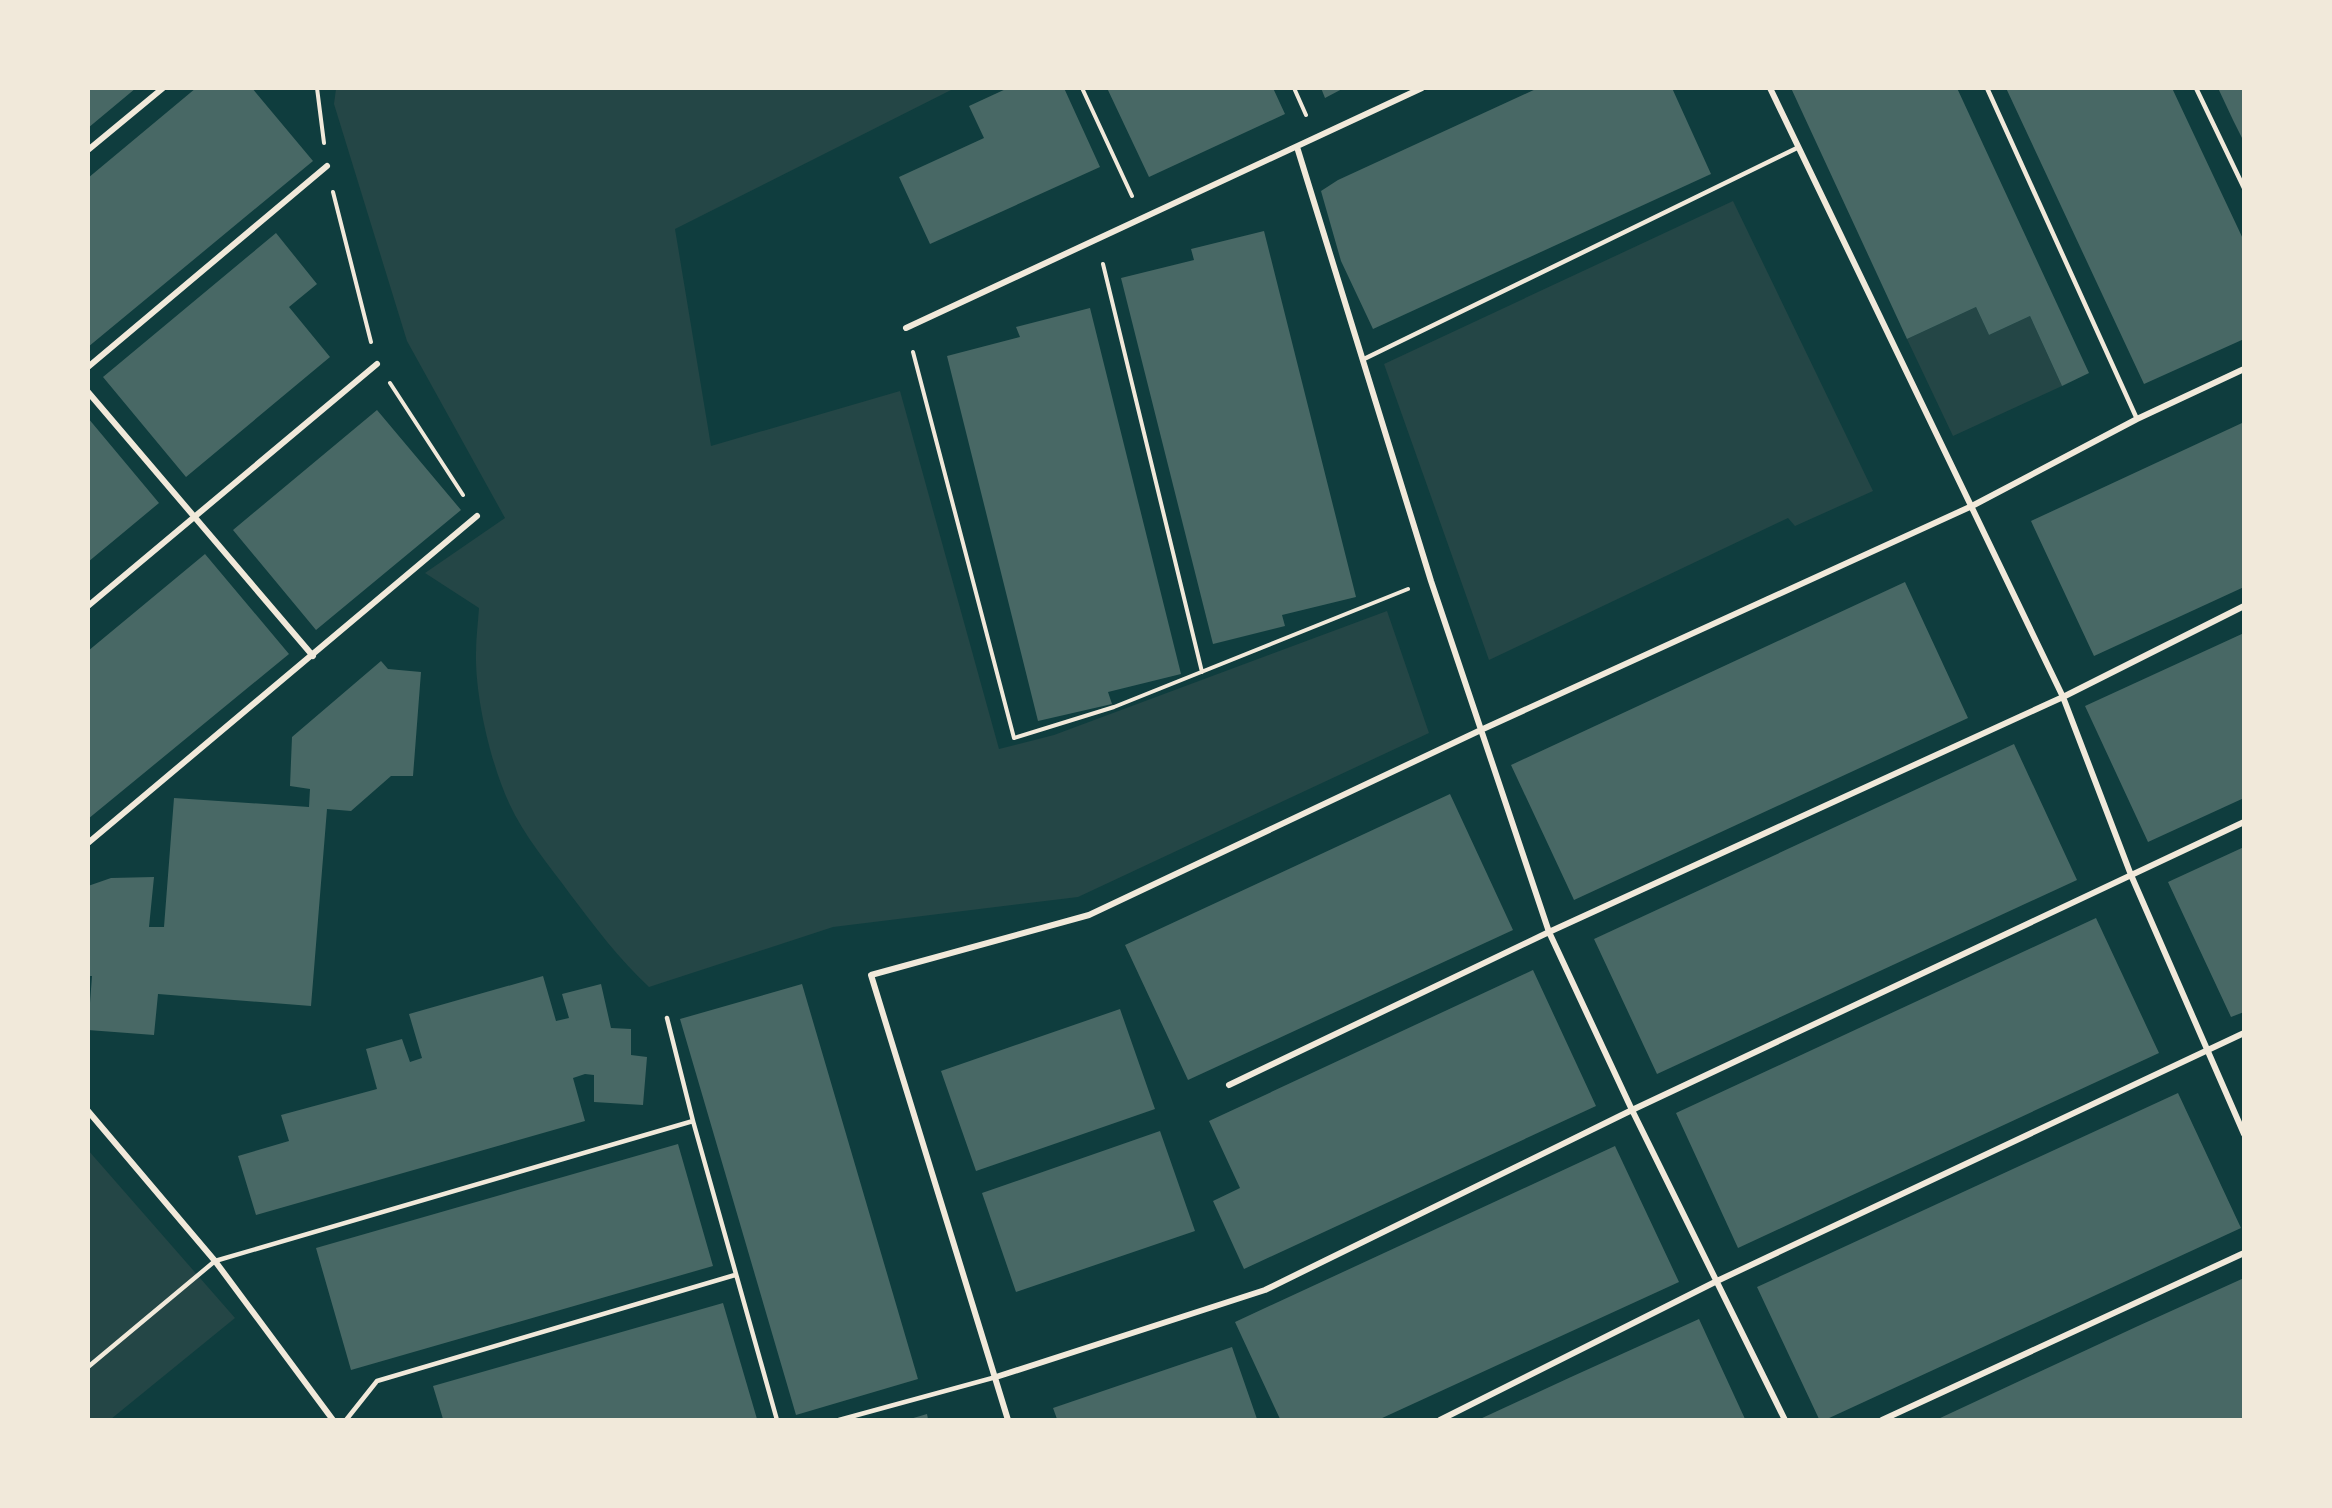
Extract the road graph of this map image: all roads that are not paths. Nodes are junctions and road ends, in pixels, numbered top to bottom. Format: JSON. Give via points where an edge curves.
{"nodes":[{"id":1,"x":163,"y":88,"type":"edge"},
{"id":2,"x":1422,"y":88,"type":"edge"},
{"id":3,"x":1770,"y":88,"type":"edge"},
{"id":4,"x":1987,"y":88,"type":"edge"},
{"id":5,"x":2196,"y":88,"type":"edge"},
{"id":6,"x":1297,"y":147,"type":"junction"},
{"id":7,"x":1797,"y":148,"type":"junction"},
{"id":8,"x":88,"y":150,"type":"edge"},
{"id":9,"x":327,"y":166,"type":"road end"},
{"id":10,"x":2244,"y":188,"type":"edge"},
{"id":11,"x":906,"y":328,"type":"road end"},
{"id":12,"x":1364,"y":359,"type":"junction"},
{"id":13,"x":377,"y":364,"type":"road end"},
{"id":14,"x":88,"y":367,"type":"edge"},
{"id":15,"x":2244,"y":369,"type":"edge"},
{"id":16,"x":88,"y":392,"type":"edge"},
{"id":17,"x":2137,"y":419,"type":"junction"},
{"id":18,"x":1972,"y":506,"type":"junction"},
{"id":19,"x":196,"y":515,"type":"junction"},
{"id":20,"x":477,"y":516,"type":"road end"},
{"id":21,"x":88,"y":606,"type":"edge"},
{"id":22,"x":2244,"y":606,"type":"edge"},
{"id":23,"x":313,"y":656,"type":"junction"},
{"id":24,"x":2063,"y":697,"type":"junction"},
{"id":25,"x":1483,"y":729,"type":"junction"},
{"id":26,"x":2244,"y":822,"type":"edge"},
{"id":27,"x":88,"y":843,"type":"edge"},
{"id":28,"x":2131,"y":874,"type":"junction"},
{"id":29,"x":1550,"y":932,"type":"junction"},
{"id":30,"x":667,"y":1018,"type":"dead end"},
{"id":31,"x":2244,"y":1033,"type":"edge"},
{"id":32,"x":2207,"y":1051,"type":"junction"},
{"id":33,"x":1229,"y":1085,"type":"dead end"},
{"id":34,"x":1632,"y":1110,"type":"junction"},
{"id":35,"x":88,"y":1111,"type":"edge"},
{"id":36,"x":693,"y":1120,"type":"junction"},
{"id":37,"x":2244,"y":1134,"type":"edge"},
{"id":38,"x":2244,"y":1253,"type":"edge"},
{"id":39,"x":214,"y":1261,"type":"junction"},
{"id":40,"x":735,"y":1275,"type":"junction"},
{"id":41,"x":1717,"y":1281,"type":"junction"},
{"id":42,"x":88,"y":1367,"type":"edge"},
{"id":43,"x":996,"y":1377,"type":"junction"},
{"id":44,"x":333,"y":1419,"type":"edge"},
{"id":45,"x":346,"y":1419,"type":"edge"},
{"id":46,"x":777,"y":1419,"type":"edge"},
{"id":47,"x":839,"y":1419,"type":"edge"},
{"id":48,"x":1008,"y":1419,"type":"edge"},
{"id":49,"x":1440,"y":1419,"type":"edge"},
{"id":50,"x":1785,"y":1419,"type":"edge"},
{"id":51,"x":1882,"y":1419,"type":"edge"}],
"edges":[{"from":1,"to":8,"type":"street"},
{"from":2,"to":6,"type":"street"},
{"from":3,"to":7,"type":"street"},
{"from":4,"to":17,"type":"lane"},
{"from":5,"to":10,"type":"lane"},
{"from":6,"to":11,"type":"street"},
{"from":6,"to":12,"type":"street"},
{"from":7,"to":12,"type":"lane"},
{"from":7,"to":18,"type":"street"},
{"from":9,"to":14,"type":"street"},
{"from":12,"to":25,"type":"street","via":[[1431,580]]},
{"from":13,"to":19,"type":"street"},
{"from":15,"to":17,"type":"street"},
{"from":16,"to":19,"type":"street"},
{"from":17,"to":18,"type":"street"},
{"from":18,"to":24,"type":"street"},
{"from":18,"to":25,"type":"street"},
{"from":19,"to":21,"type":"street"},
{"from":19,"to":23,"type":"street"},
{"from":20,"to":23,"type":"street"},
{"from":22,"to":24,"type":"street"},
{"from":23,"to":27,"type":"street"},
{"from":24,"to":28,"type":"street"},
{"from":24,"to":29,"type":"street"},
{"from":25,"to":29,"type":"street"},
{"from":25,"to":43,"type":"street","via":[[1089,915],[871,975]]},
{"from":26,"to":28,"type":"street"},
{"from":28,"to":32,"type":"street"},
{"from":28,"to":34,"type":"street"},
{"from":29,"to":33,"type":"street"},
{"from":29,"to":34,"type":"street"},
{"from":30,"to":36,"type":"lane"},
{"from":31,"to":32,"type":"street"},
{"from":32,"to":37,"type":"street"},
{"from":32,"to":41,"type":"street"},
{"from":34,"to":41,"type":"street"},
{"from":34,"to":43,"type":"street","via":[[1265,1290]]},
{"from":35,"to":39,"type":"street"},
{"from":36,"to":39,"type":"lane"},
{"from":36,"to":40,"type":"lane"},
{"from":38,"to":51,"type":"street"},
{"from":39,"to":42,"type":"lane"},
{"from":39,"to":44,"type":"street"},
{"from":40,"to":45,"type":"lane","via":[[377,1381]]},
{"from":40,"to":46,"type":"lane"},
{"from":41,"to":49,"type":"street"},
{"from":41,"to":50,"type":"street"},
{"from":43,"to":47,"type":"lane"},
{"from":43,"to":48,"type":"street"}]}
